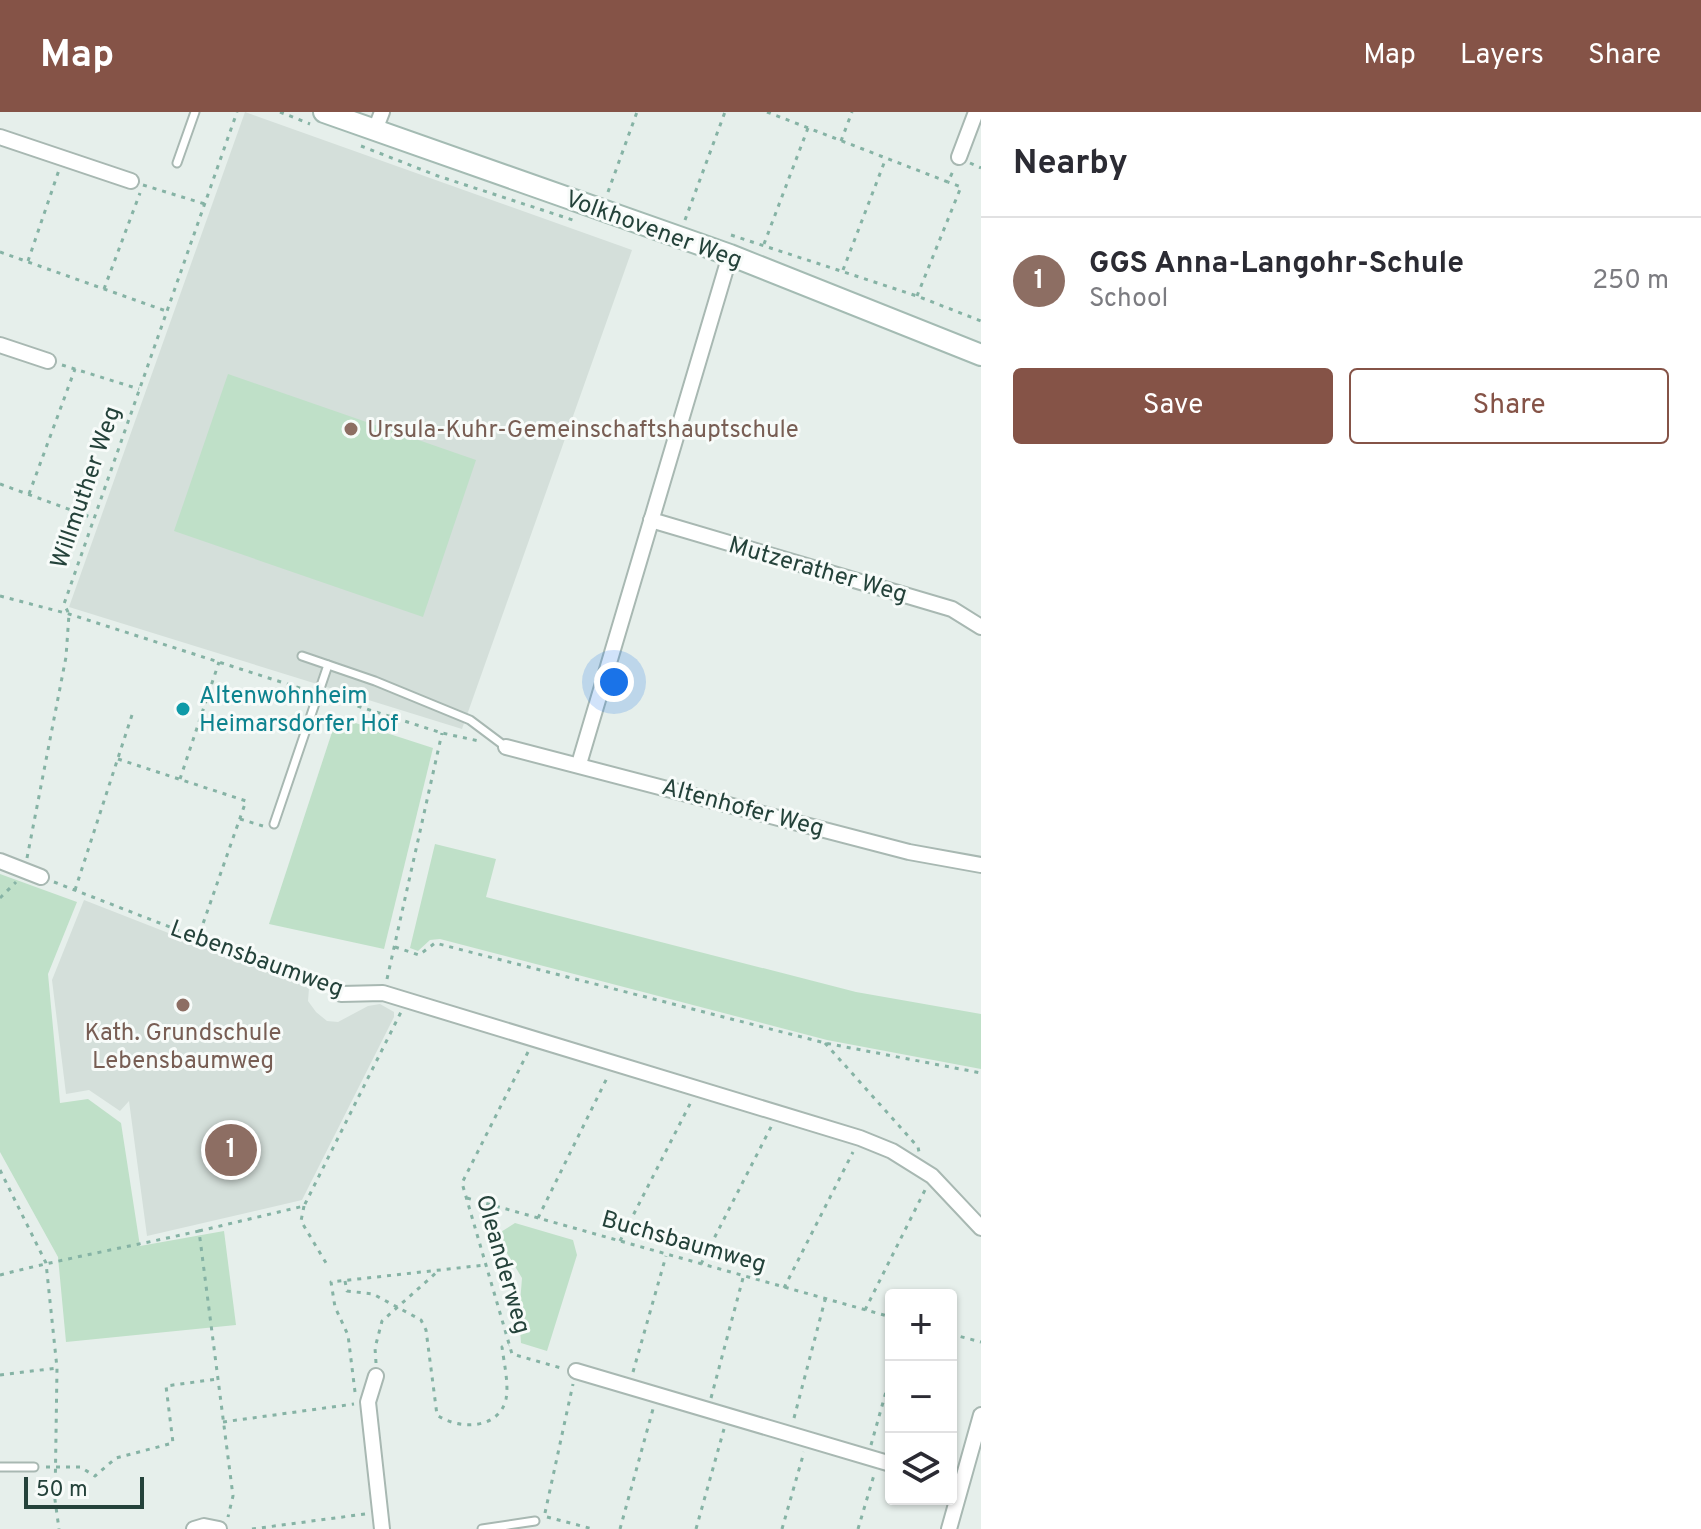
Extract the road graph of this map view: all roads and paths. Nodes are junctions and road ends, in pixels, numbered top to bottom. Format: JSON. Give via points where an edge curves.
{"nodes":[{"id":1,"x":195,"y":112,"type":"edge"},
{"id":2,"x":237,"y":112,"type":"edge"},
{"id":3,"x":280,"y":112,"type":"edge"},
{"id":4,"x":637,"y":112,"type":"edge"},
{"id":5,"x":725,"y":112,"type":"edge"},
{"id":6,"x":767,"y":112,"type":"edge"},
{"id":7,"x":852,"y":112,"type":"edge"},
{"id":8,"x":976,"y":112,"type":"edge"},
{"id":9,"x":322,"y":120,"type":"edge"},
{"id":10,"x":379,"y":121,"type":"edge"},
{"id":11,"x":808,"y":128,"type":"junction"},
{"id":12,"x":0,"y":137,"type":"edge"},
{"id":13,"x":841,"y":141,"type":"junction"},
{"id":14,"x":355,"y":143,"type":"dead end"},
{"id":15,"x":959,"y":157,"type":"joint"},
{"id":16,"x":886,"y":158,"type":"junction"},
{"id":17,"x":63,"y":159,"type":"junction"},
{"id":18,"x":177,"y":163,"type":"dead end"},
{"id":19,"x":948,"y":182,"type":"junction"},
{"id":20,"x":137,"y":183,"type":"junction"},
{"id":21,"x":607,"y":195,"type":"dead end"},
{"id":22,"x":205,"y":204,"type":"junction"},
{"id":23,"x":685,"y":220,"type":"dead end"},
{"id":24,"x":588,"y":225,"type":"dead end"},
{"id":25,"x":764,"y":245,"type":"dead end"},
{"id":26,"x":0,"y":252,"type":"edge"},
{"id":27,"x":730,"y":255,"type":"junction"},
{"id":28,"x":28,"y":261,"type":"junction"},
{"id":29,"x":843,"y":270,"type":"dead end"},
{"id":30,"x":104,"y":289,"type":"junction"},
{"id":31,"x":917,"y":296,"type":"dead end"},
{"id":32,"x":166,"y":311,"type":"junction"},
{"id":33,"x":0,"y":345,"type":"edge"},
{"id":34,"x":981,"y":355,"type":"edge"},
{"id":35,"x":48,"y":361,"type":"joint"},
{"id":36,"x":75,"y":369,"type":"junction"},
{"id":37,"x":139,"y":389,"type":"junction"},
{"id":38,"x":0,"y":484,"type":"edge"},
{"id":39,"x":29,"y":494,"type":"junction"},
{"id":40,"x":93,"y":518,"type":"junction"},
{"id":41,"x":651,"y":520,"type":"junction"},
{"id":42,"x":0,"y":596,"type":"edge"},
{"id":43,"x":69,"y":614,"type":"junction"},
{"id":44,"x":981,"y":627,"type":"edge"},
{"id":45,"x":302,"y":656,"type":"dead end"},
{"id":46,"x":219,"y":662,"type":"junction"},
{"id":47,"x":328,"y":665,"type":"junction"},
{"id":48,"x":319,"y":694,"type":"junction"},
{"id":49,"x":132,"y":715,"type":"dead end"},
{"id":50,"x":442,"y":733,"type":"junction"},
{"id":51,"x":506,"y":747,"type":"junction"},
{"id":52,"x":118,"y":759,"type":"junction"},
{"id":53,"x":579,"y":764,"type":"junction"},
{"id":54,"x":180,"y":779,"type":"junction"},
{"id":55,"x":240,"y":819,"type":"junction"},
{"id":56,"x":274,"y":824,"type":"joint"},
{"id":57,"x":0,"y":861,"type":"edge"},
{"id":58,"x":981,"y":865,"type":"edge"},
{"id":59,"x":25,"y":869,"type":"junction"},
{"id":60,"x":41,"y":877,"type":"joint"},
{"id":61,"x":75,"y":890,"type":"junction"},
{"id":62,"x":0,"y":898,"type":"edge"},
{"id":63,"x":198,"y":938,"type":"junction"},
{"id":64,"x":395,"y":947,"type":"junction"},
{"id":65,"x":383,"y":993,"type":"junction"},
{"id":66,"x":341,"y":994,"type":"joint"},
{"id":67,"x":407,"y":1001,"type":"junction"},
{"id":68,"x":534,"y":1039,"type":"junction"},
{"id":69,"x":825,"y":1043,"type":"junction"},
{"id":70,"x":614,"y":1064,"type":"junction"},
{"id":71,"x":981,"y":1073,"type":"edge"},
{"id":72,"x":698,"y":1090,"type":"junction"},
{"id":73,"x":778,"y":1114,"type":"junction"},
{"id":74,"x":860,"y":1138,"type":"junction"},
{"id":75,"x":919,"y":1166,"type":"junction"},
{"id":76,"x":0,"y":1170,"type":"edge"},
{"id":77,"x":932,"y":1176,"type":"junction"},
{"id":78,"x":466,"y":1198,"type":"junction"},
{"id":79,"x":304,"y":1206,"type":"junction"},
{"id":80,"x":538,"y":1218,"type":"junction"},
{"id":81,"x":976,"y":1224,"type":"edge"},
{"id":82,"x":199,"y":1231,"type":"junction"},
{"id":83,"x":981,"y":1237,"type":"edge"},
{"id":84,"x":620,"y":1241,"type":"junction"},
{"id":85,"x":667,"y":1255,"type":"junction"},
{"id":86,"x":46,"y":1263,"type":"junction"},
{"id":87,"x":701,"y":1264,"type":"junction"},
{"id":88,"x":485,"y":1265,"type":"junction"},
{"id":89,"x":329,"y":1268,"type":"dead end"},
{"id":90,"x":440,"y":1270,"type":"junction"},
{"id":91,"x":0,"y":1275,"type":"edge"},
{"id":92,"x":743,"y":1277,"type":"junction"},
{"id":93,"x":345,"y":1281,"type":"junction"},
{"id":94,"x":784,"y":1288,"type":"junction"},
{"id":95,"x":825,"y":1300,"type":"junction"},
{"id":96,"x":397,"y":1308,"type":"junction"},
{"id":97,"x":865,"y":1310,"type":"junction"},
{"id":98,"x":885,"y":1315,"type":"edge"},
{"id":99,"x":957,"y":1336,"type":"edge"},
{"id":100,"x":981,"y":1342,"type":"edge"},
{"id":101,"x":509,"y":1345,"type":"junction"},
{"id":102,"x":57,"y":1368,"type":"junction"},
{"id":103,"x":576,"y":1371,"type":"junction"},
{"id":104,"x":0,"y":1375,"type":"edge"},
{"id":105,"x":376,"y":1376,"type":"joint"},
{"id":106,"x":217,"y":1379,"type":"junction"},
{"id":107,"x":629,"y":1387,"type":"junction"},
{"id":108,"x":657,"y":1395,"type":"junction"},
{"id":109,"x":708,"y":1409,"type":"junction"},
{"id":110,"x":728,"y":1415,"type":"junction"},
{"id":111,"x":981,"y":1415,"type":"edge"},
{"id":112,"x":885,"y":1417,"type":"edge"},
{"id":113,"x":223,"y":1422,"type":"junction"},
{"id":114,"x":790,"y":1434,"type":"junction"},
{"id":115,"x":807,"y":1439,"type":"junction"},
{"id":116,"x":879,"y":1460,"type":"edge"},
{"id":117,"x":0,"y":1467,"type":"edge"},
{"id":118,"x":34,"y":1467,"type":"dead end"},
{"id":119,"x":56,"y":1467,"type":"junction"},
{"id":120,"x":957,"y":1480,"type":"edge"},
{"id":121,"x":953,"y":1505,"type":"edge"},
{"id":122,"x":381,"y":1512,"type":"junction"},
{"id":123,"x":541,"y":1519,"type":"junction"},
{"id":124,"x":224,"y":1524,"type":"edge"},
{"id":125,"x":59,"y":1529,"type":"edge"},
{"id":126,"x":194,"y":1529,"type":"edge"},
{"id":127,"x":252,"y":1529,"type":"edge"},
{"id":128,"x":382,"y":1529,"type":"edge"},
{"id":129,"x":482,"y":1529,"type":"edge"},
{"id":130,"x":593,"y":1529,"type":"edge"},
{"id":131,"x":620,"y":1529,"type":"edge"},
{"id":132,"x":696,"y":1529,"type":"edge"},
{"id":133,"x":782,"y":1529,"type":"edge"},
{"id":134,"x":858,"y":1529,"type":"edge"},
{"id":135,"x":949,"y":1529,"type":"edge"}],
"edges":[{"from":1,"to":18,"type":"lane"},
{"from":2,"to":22,"type":"path","name":"Willmuther Weg"},
{"from":3,"to":9,"type":"path"},
{"from":4,"to":21,"type":"path"},
{"from":5,"to":23,"type":"path"},
{"from":6,"to":11,"type":"path"},
{"from":7,"to":13,"type":"path"},
{"from":8,"to":15,"type":"street"},
{"from":9,"to":10,"type":"street","name":"Volkhovener Weg"},
{"from":10,"to":27,"type":"street","name":"Volkhovener Weg"},
{"from":11,"to":13,"type":"path"},
{"from":11,"to":25,"type":"path"},
{"from":12,"to":17,"type":"street"},
{"from":13,"to":16,"type":"path"},
{"from":14,"to":24,"type":"path"},
{"from":15,"to":19,"type":"path"},
{"from":16,"to":19,"type":"path"},
{"from":16,"to":29,"type":"path"},
{"from":17,"to":20,"type":"street"},
{"from":17,"to":28,"type":"path"},
{"from":19,"to":31,"type":"path","via":[[961,187]]},
{"from":20,"to":22,"type":"path"},
{"from":20,"to":30,"type":"path"},
{"from":22,"to":32,"type":"path","name":"Willmuther Weg"},
{"from":26,"to":28,"type":"path"},
{"from":27,"to":34,"type":"street","name":"Volkhovener Weg"},
{"from":27,"to":41,"type":"street"},
{"from":28,"to":30,"type":"path"},
{"from":30,"to":32,"type":"path"},
{"from":32,"to":37,"type":"path","name":"Willmuther Weg"},
{"from":33,"to":35,"type":"street"},
{"from":35,"to":36,"type":"path"},
{"from":36,"to":37,"type":"path"},
{"from":36,"to":39,"type":"path"},
{"from":37,"to":40,"type":"path","name":"Willmuther Weg"},
{"from":38,"to":39,"type":"path"},
{"from":39,"to":40,"type":"path"},
{"from":40,"to":43,"type":"path","name":"Willmuther Weg","via":[[64,604]]},
{"from":41,"to":44,"type":"street","name":"Mutzerather Weg","via":[[952,609]]},
{"from":41,"to":53,"type":"street"},
{"from":42,"to":43,"type":"path"},
{"from":43,"to":46,"type":"path"},
{"from":43,"to":59,"type":"path","name":"Willmuther Weg","via":[[66,657]]},
{"from":45,"to":47,"type":"lane"},
{"from":46,"to":48,"type":"path"},
{"from":46,"to":54,"type":"path"},
{"from":47,"to":48,"type":"lane"},
{"from":47,"to":51,"type":"lane","via":[[470,720]]},
{"from":48,"to":50,"type":"path"},
{"from":48,"to":56,"type":"lane"},
{"from":49,"to":52,"type":"path"},
{"from":50,"to":51,"type":"path"},
{"from":50,"to":64,"type":"path"},
{"from":51,"to":53,"type":"street","name":"Altenhofer Weg"},
{"from":52,"to":54,"type":"path"},
{"from":52,"to":61,"type":"path"},
{"from":53,"to":58,"type":"street","name":"Altenhofer Weg","via":[[909,852]]},
{"from":54,"to":55,"type":"path","via":[[246,801]]},
{"from":55,"to":56,"type":"path"},
{"from":55,"to":63,"type":"path"},
{"from":57,"to":59,"type":"street"},
{"from":59,"to":60,"type":"street"},
{"from":59,"to":62,"type":"path","name":"Willmuther Weg"},
{"from":60,"to":61,"type":"path","name":"Lebensbaumweg"},
{"from":61,"to":63,"type":"path","name":"Lebensbaumweg"},
{"from":63,"to":66,"type":"path","name":"Lebensbaumweg"},
{"from":64,"to":65,"type":"path"},
{"from":64,"to":69,"type":"path","via":[[419,955],[435,943]]},
{"from":65,"to":66,"type":"street","name":"Lebensbaumweg"},
{"from":65,"to":67,"type":"street","name":"Lebensbaumweg"},
{"from":67,"to":68,"type":"street","name":"Lebensbaumweg"},
{"from":67,"to":79,"type":"path"},
{"from":68,"to":70,"type":"street","name":"Lebensbaumweg"},
{"from":68,"to":78,"type":"path","name":"Oleanderweg","via":[[462,1183]]},
{"from":69,"to":71,"type":"path"},
{"from":69,"to":75,"type":"path","via":[[918,1147]]},
{"from":70,"to":72,"type":"street","name":"Lebensbaumweg"},
{"from":70,"to":80,"type":"path"},
{"from":72,"to":73,"type":"street","name":"Lebensbaumweg"},
{"from":72,"to":84,"type":"path"},
{"from":73,"to":74,"type":"street","name":"Lebensbaumweg"},
{"from":73,"to":87,"type":"path"},
{"from":74,"to":75,"type":"street","name":"Lebensbaumweg"},
{"from":74,"to":94,"type":"path"},
{"from":75,"to":77,"type":"street","name":"Lebensbaumweg"},
{"from":76,"to":86,"type":"path"},
{"from":77,"to":81,"type":"street","name":"Lebensbaumweg"},
{"from":77,"to":97,"type":"path"},
{"from":78,"to":80,"type":"path","name":"Buchsbaumweg"},
{"from":78,"to":88,"type":"path","name":"Oleanderweg"},
{"from":79,"to":82,"type":"path"},
{"from":79,"to":89,"type":"path","via":[[301,1221]]},
{"from":80,"to":84,"type":"path","name":"Buchsbaumweg"},
{"from":81,"to":83,"type":"street","name":"Lebensbaumweg"},
{"from":82,"to":86,"type":"path"},
{"from":82,"to":106,"type":"path"},
{"from":84,"to":85,"type":"path","name":"Buchsbaumweg"},
{"from":85,"to":87,"type":"path","name":"Buchsbaumweg"},
{"from":85,"to":107,"type":"path"},
{"from":86,"to":91,"type":"path"},
{"from":86,"to":102,"type":"path"},
{"from":87,"to":92,"type":"path","name":"Buchsbaumweg"},
{"from":88,"to":90,"type":"path"},
{"from":88,"to":101,"type":"path","name":"Oleanderweg"},
{"from":90,"to":93,"type":"path"},
{"from":90,"to":96,"type":"path"},
{"from":92,"to":94,"type":"path","name":"Buchsbaumweg"},
{"from":92,"to":109,"type":"path"},
{"from":93,"to":96,"type":"path","via":[[347,1291],[373,1294]]},
{"from":93,"to":113,"type":"path","via":[[330,1280],[348,1335],[357,1403]]},
{"from":94,"to":95,"type":"path","name":"Buchsbaumweg"},
{"from":95,"to":97,"type":"path","name":"Buchsbaumweg"},
{"from":95,"to":114,"type":"path"},
{"from":96,"to":101,"type":"path","via":[[424,1325],[437,1415],[457,1426],[485,1422],[503,1408],[507,1396],[502,1347]]},
{"from":96,"to":105,"type":"path","via":[[377,1332]]},
{"from":97,"to":98,"type":"path","name":"Buchsbaumweg"},
{"from":99,"to":100,"type":"path"},
{"from":101,"to":103,"type":"path","name":"Oleanderweg","via":[[512,1354]]},
{"from":102,"to":104,"type":"path"},
{"from":102,"to":119,"type":"path"},
{"from":103,"to":107,"type":"street"},
{"from":103,"to":123,"type":"path"},
{"from":105,"to":122,"type":"street","via":[[368,1402]]},
{"from":106,"to":113,"type":"path"},
{"from":106,"to":119,"type":"path","via":[[166,1386],[173,1443],[116,1458],[95,1476],[80,1467]]},
{"from":107,"to":108,"type":"street"},
{"from":108,"to":109,"type":"street"},
{"from":108,"to":131,"type":"path"},
{"from":109,"to":110,"type":"street"},
{"from":110,"to":114,"type":"street"},
{"from":110,"to":132,"type":"path"},
{"from":111,"to":120,"type":"street"},
{"from":112,"to":116,"type":"path"},
{"from":113,"to":124,"type":"path","via":[[233,1496]]},
{"from":114,"to":115,"type":"street"},
{"from":115,"to":116,"type":"street"},
{"from":115,"to":133,"type":"path"},
{"from":116,"to":134,"type":"path"},
{"from":117,"to":118,"type":"lane"},
{"from":119,"to":125,"type":"path"},
{"from":121,"to":135,"type":"street"},
{"from":122,"to":127,"type":"path"},
{"from":122,"to":128,"type":"street"},
{"from":123,"to":129,"type":"lane"},
{"from":123,"to":130,"type":"path"},
{"from":124,"to":126,"type":"street"}]}
